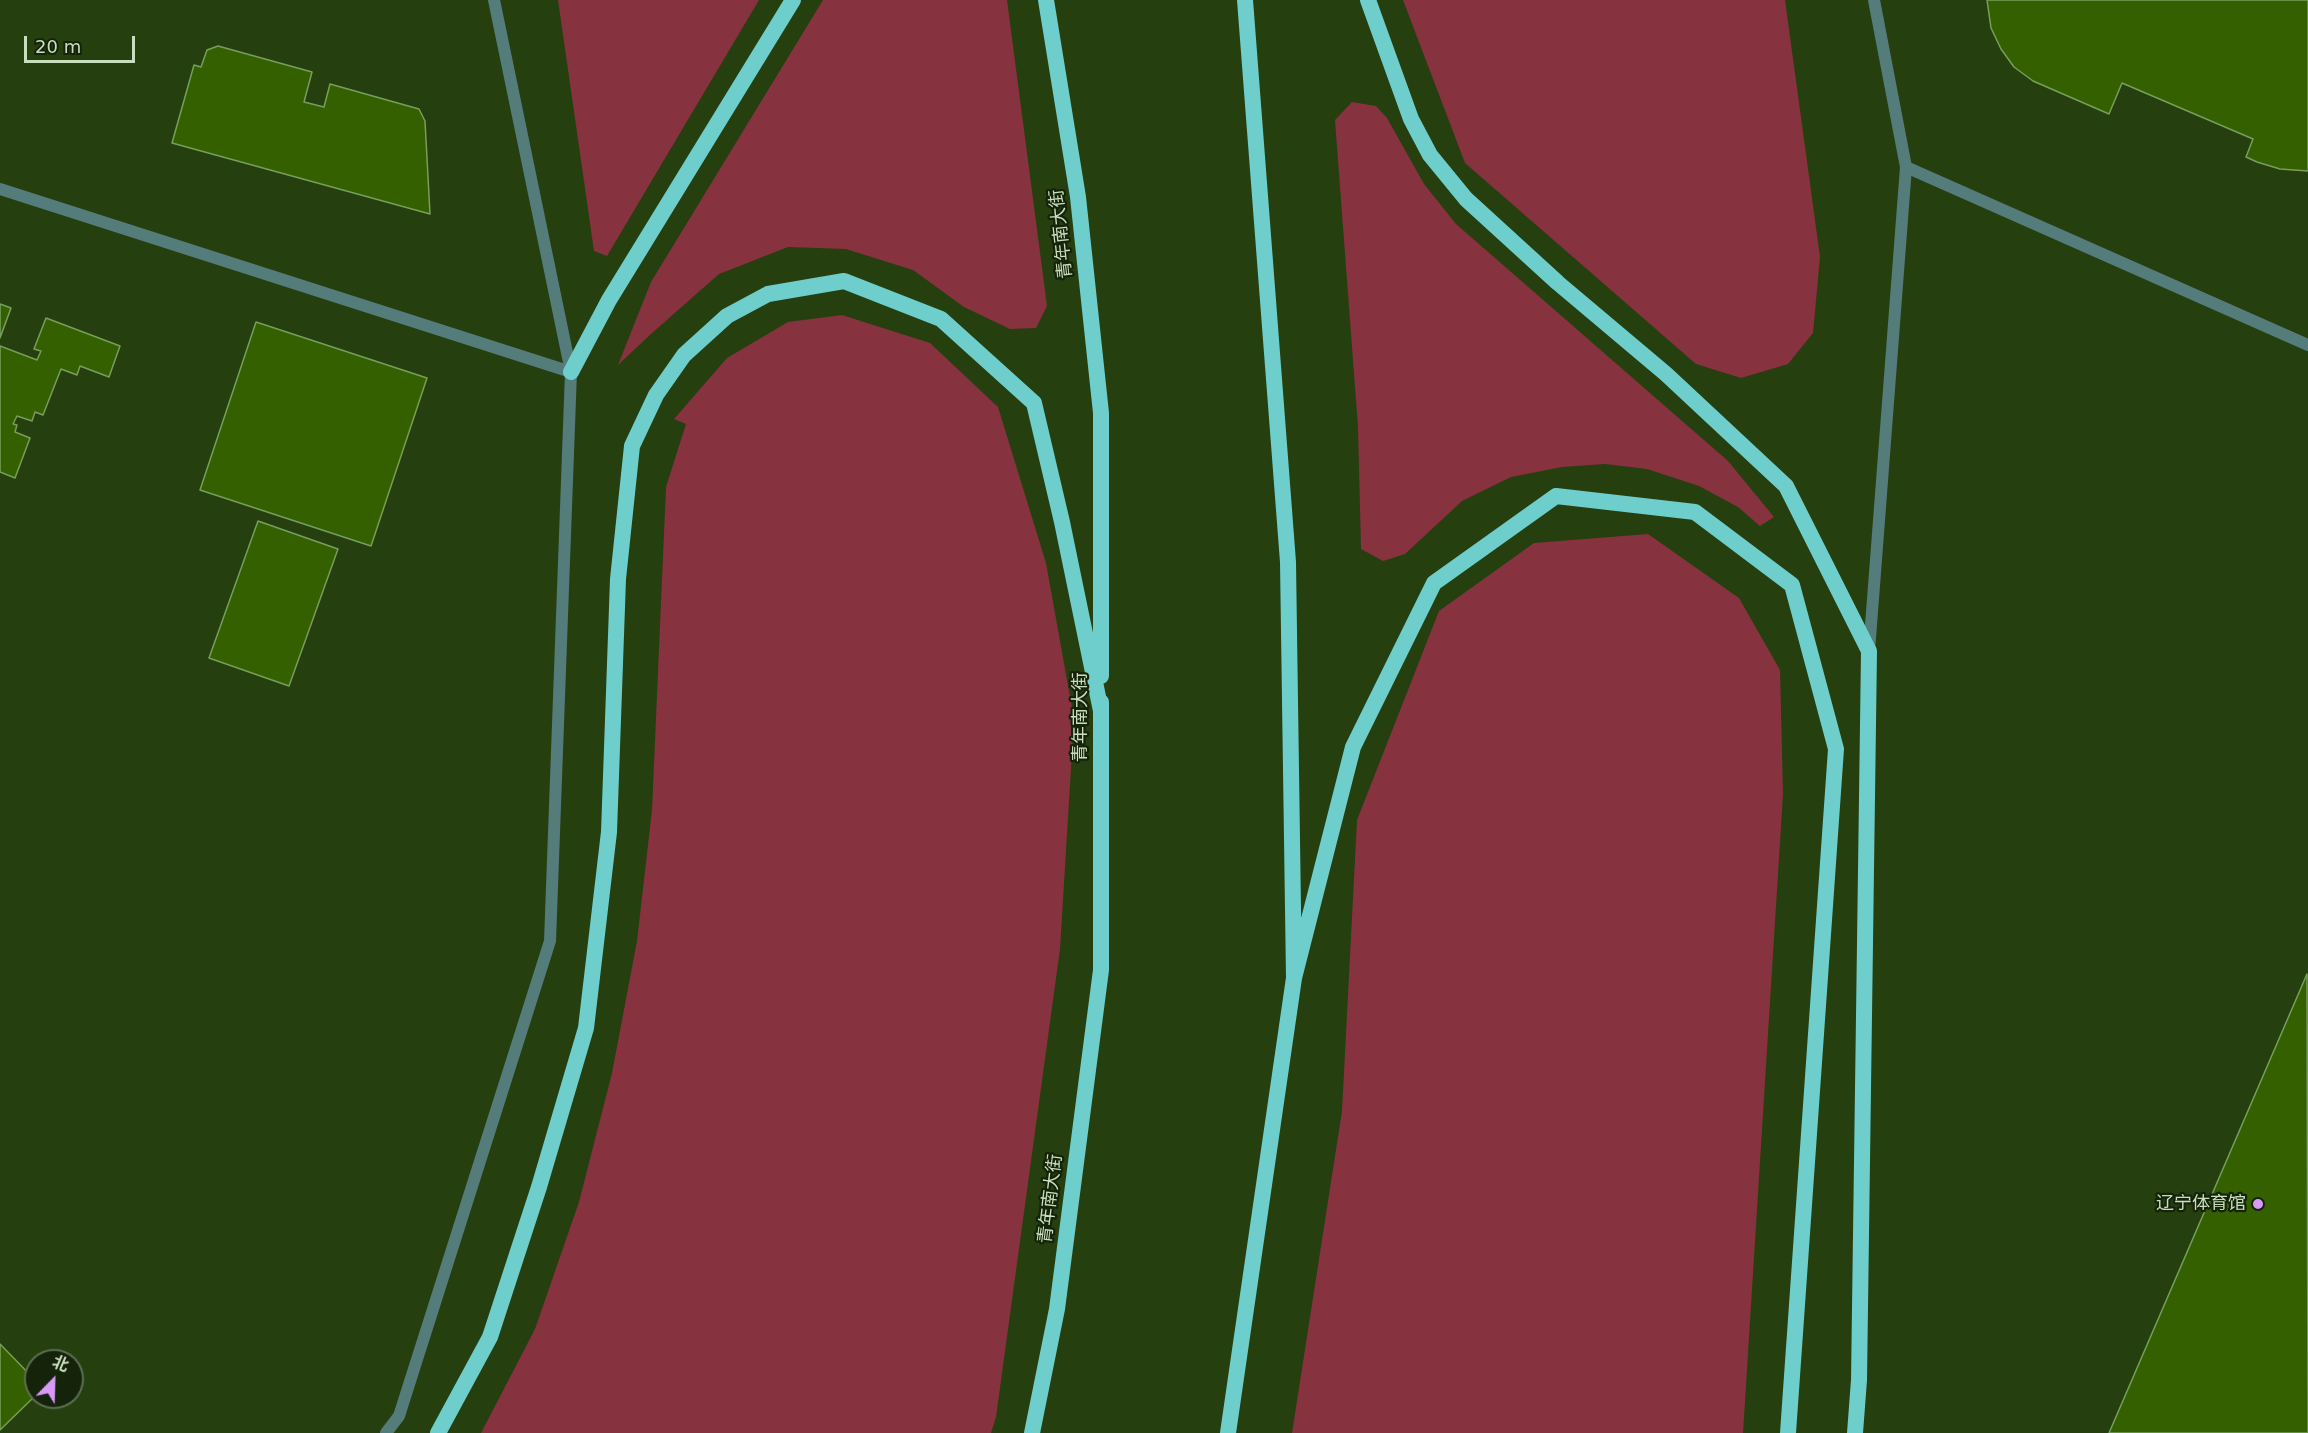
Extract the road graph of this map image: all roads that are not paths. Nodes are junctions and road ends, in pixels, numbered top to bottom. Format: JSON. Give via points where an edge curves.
{"nodes":[{"id":1,"x":494,"y":0,"type":"edge"},
{"id":2,"x":793,"y":0,"type":"edge"},
{"id":3,"x":1046,"y":0,"type":"edge"},
{"id":4,"x":1245,"y":0,"type":"edge"},
{"id":5,"x":1368,"y":0,"type":"edge"},
{"id":6,"x":1874,"y":0,"type":"edge"},
{"id":7,"x":1906,"y":167,"type":"junction"},
{"id":8,"x":0,"y":189,"type":"edge"},
{"id":9,"x":2308,"y":345,"type":"edge"},
{"id":10,"x":571,"y":372,"type":"junction"},
{"id":11,"x":1869,"y":651,"type":"junction"},
{"id":12,"x":1101,"y":711,"type":"junction"},
{"id":13,"x":1294,"y":978,"type":"junction"},
{"id":14,"x":386,"y":1433,"type":"edge"},
{"id":15,"x":438,"y":1433,"type":"edge"},
{"id":16,"x":1032,"y":1433,"type":"edge"},
{"id":17,"x":1228,"y":1433,"type":"edge"},
{"id":18,"x":1788,"y":1433,"type":"edge"},
{"id":19,"x":1855,"y":1433,"type":"edge"}],
"edges":[{"from":1,"to":10,"type":"street"},
{"from":2,"to":10,"type":"highway","via":[[609,300]]},
{"from":3,"to":12,"type":"highway","name":"青年南大街","via":[[1078,197],[1101,413]]},
{"from":4,"to":13,"type":"highway","via":[[1288,562]]},
{"from":5,"to":11,"type":"highway","via":[[1411,119],[1430,155],[1466,199],[1666,374],[1786,486]]},
{"from":6,"to":7,"type":"street"},
{"from":7,"to":9,"type":"street"},
{"from":7,"to":11,"type":"street"},
{"from":8,"to":10,"type":"street"},
{"from":10,"to":14,"type":"street","via":[[550,941],[399,1416]]},
{"from":11,"to":19,"type":"highway","via":[[1859,1380]]},
{"from":12,"to":15,"type":"highway","via":[[1034,404],[941,319],[844,281],[768,294],[727,316],[684,355],[656,395],[632,446],[618,579],[609,832],[586,1028],[490,1337]]},
{"from":12,"to":16,"type":"highway","name":"青年南大街","via":[[1101,970],[1056,1309]]},
{"from":13,"to":17,"type":"highway"},
{"from":13,"to":18,"type":"highway","via":[[1353,747],[1434,583],[1556,496],[1695,512],[1792,585],[1836,749]]}]}
